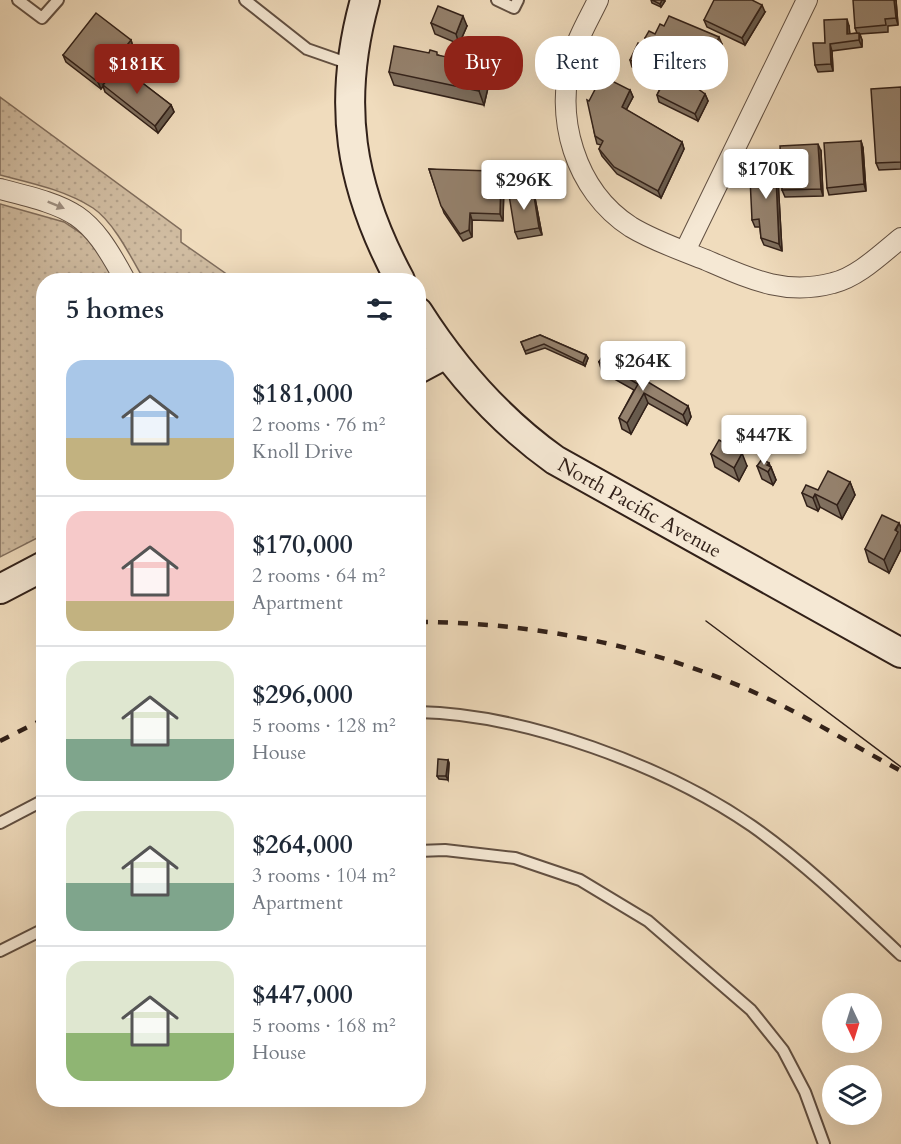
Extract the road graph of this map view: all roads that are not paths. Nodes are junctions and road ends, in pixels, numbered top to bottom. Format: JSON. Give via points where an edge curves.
{"nodes":[{"id":1,"x":18,"y":0,"type":"edge"},
{"id":2,"x":58,"y":0,"type":"edge"},
{"id":3,"x":245,"y":0,"type":"edge"},
{"id":4,"x":365,"y":0,"type":"edge"},
{"id":5,"x":497,"y":0,"type":"edge"},
{"id":6,"x":519,"y":0,"type":"edge"},
{"id":7,"x":598,"y":0,"type":"edge"},
{"id":8,"x":807,"y":0,"type":"edge"},
{"id":9,"x":351,"y":64,"type":"junction"},
{"id":10,"x":0,"y":189,"type":"edge"},
{"id":11,"x":901,"y":238,"type":"edge"},
{"id":12,"x":685,"y":251,"type":"junction"},
{"id":13,"x":122,"y":273,"type":"edge"},
{"id":14,"x":397,"y":273,"type":"edge"},
{"id":15,"x":426,"y":324,"type":"edge"},
{"id":16,"x":446,"y":354,"type":"junction"},
{"id":17,"x":426,"y":365,"type":"edge"},
{"id":18,"x":36,"y":570,"type":"edge"},
{"id":19,"x":0,"y":589,"type":"edge"},
{"id":20,"x":901,"y":653,"type":"edge"},
{"id":21,"x":426,"y":712,"type":"edge"},
{"id":22,"x":36,"y":804,"type":"edge"},
{"id":23,"x":0,"y":823,"type":"edge"},
{"id":24,"x":426,"y":851,"type":"edge"},
{"id":25,"x":36,"y":933,"type":"edge"},
{"id":26,"x":0,"y":951,"type":"edge"},
{"id":27,"x":901,"y":955,"type":"edge"},
{"id":28,"x":824,"y":1144,"type":"edge"}],
"edges":[{"from":1,"to":2,"type":"lane","via":[[42,18]]},
{"from":3,"to":9,"type":"lane","via":[[307,49]]},
{"from":4,"to":9,"type":"main road"},
{"from":5,"to":6,"type":"lane","via":[[514,8]]},
{"from":7,"to":12,"type":"street","via":[[567,74],[568,137],[584,175],[614,214],[651,237]]},
{"from":8,"to":12,"type":"street"},
{"from":9,"to":14,"type":"main road","via":[[350,131],[360,185],[371,220]]},
{"from":10,"to":13,"type":"street","one_way":true,"via":[[76,213],[96,231]]},
{"from":11,"to":12,"type":"street","via":[[858,271],[835,283],[800,289],[772,287]]},
{"from":15,"to":16,"type":"main road","name":"North Pacific Avenue"},
{"from":16,"to":17,"type":"main road"},
{"from":16,"to":20,"type":"main road","name":"North Pacific Avenue","via":[[503,418],[573,472]]},
{"from":18,"to":19,"type":"main road"},
{"from":21,"to":27,"type":"lane","via":[[517,726],[600,750],[680,784],[751,826],[818,876]]},
{"from":22,"to":23,"type":"lane"},
{"from":24,"to":28,"type":"lane","via":[[515,858],[580,880],[648,921],[751,1010],[783,1050],[806,1092]]},
{"from":25,"to":26,"type":"lane"}]}
